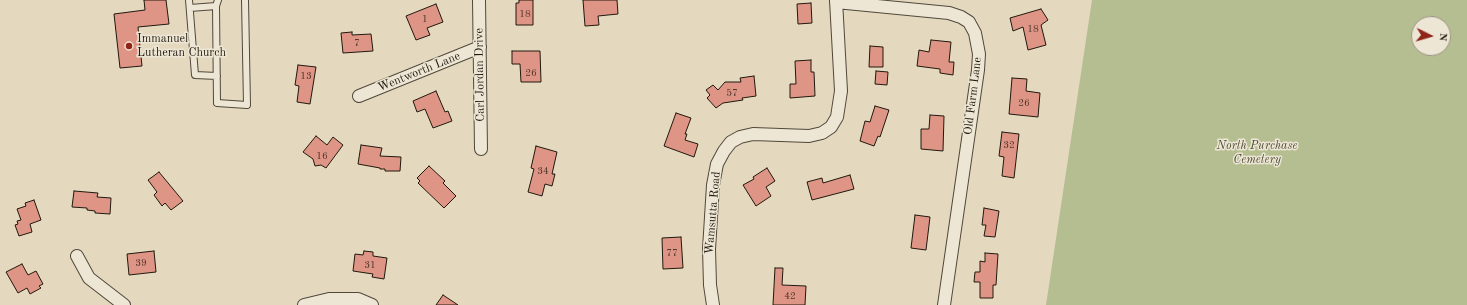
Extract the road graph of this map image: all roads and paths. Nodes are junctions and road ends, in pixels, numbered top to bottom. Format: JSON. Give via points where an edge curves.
{"nodes":[{"id":1,"x":189,"y":0,"type":"edge"},
{"id":2,"x":245,"y":0,"type":"edge"},
{"id":3,"x":479,"y":0,"type":"edge"},
{"id":4,"x":836,"y":1,"type":"edge"},
{"id":5,"x":217,"y":3,"type":"edge"},
{"id":6,"x":190,"y":8,"type":"junction"},
{"id":7,"x":480,"y":47,"type":"junction"},
{"id":8,"x":217,"y":76,"type":"junction"},
{"id":9,"x":359,"y":96,"type":"dead end"},
{"id":10,"x":481,"y":149,"type":"dead end"},
{"id":11,"x":77,"y":256,"type":"dead end"},
{"id":12,"x":124,"y":305,"type":"edge"},
{"id":13,"x":304,"y":305,"type":"edge"},
{"id":14,"x":372,"y":305,"type":"edge"},
{"id":15,"x":713,"y":305,"type":"edge"},
{"id":16,"x":944,"y":305,"type":"edge"}],
"edges":[{"from":1,"to":6,"type":"lane"},
{"from":2,"to":8,"type":"lane","via":[[247,105],[217,103]]},
{"from":3,"to":7,"type":"street","name":"Carl Jordan Drive"},
{"from":4,"to":15,"type":"street","name":"Wamsutta Road","via":[[841,91],[837,117],[831,127],[822,133],[809,136],[753,134],[740,137],[731,142],[717,164],[709,249]]},
{"from":4,"to":16,"type":"street","name":"Old Farm Lane","via":[[949,13],[969,22],[975,33],[979,54],[978,70]]},
{"from":5,"to":6,"type":"lane"},
{"from":5,"to":8,"type":"lane"},
{"from":6,"to":8,"type":"lane","via":[[196,75]]},
{"from":7,"to":9,"type":"street","name":"Wentworth Lane"},
{"from":7,"to":10,"type":"street","name":"Carl Jordan Drive"},
{"from":11,"to":12,"type":"street","via":[[89,278]]},
{"from":13,"to":14,"type":"street","via":[[329,299],[358,299]]}]}
